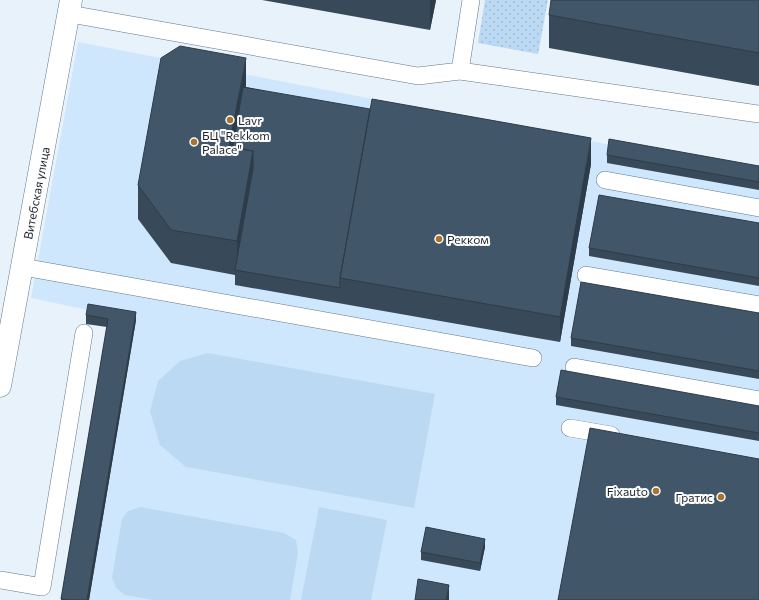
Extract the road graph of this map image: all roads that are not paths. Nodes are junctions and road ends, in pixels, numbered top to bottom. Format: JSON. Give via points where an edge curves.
{"nodes":[{"id":1,"x":471,"y":0,"type":"edge"},
{"id":2,"x":70,"y":7,"type":"edge"},
{"id":3,"x":460,"y":71,"type":"junction"},
{"id":4,"x":759,"y":114,"type":"edge"},
{"id":5,"x":605,"y":180,"type":"dead end"},
{"id":6,"x":759,"y":208,"type":"edge"},
{"id":7,"x":23,"y":267,"type":"junction"},
{"id":8,"x":586,"y":275,"type":"dead end"},
{"id":9,"x":759,"y":305,"type":"edge"},
{"id":10,"x":84,"y":333,"type":"dead end"},
{"id":11,"x":4,"y":344,"type":"edge"},
{"id":12,"x":533,"y":358,"type":"dead end"},
{"id":13,"x":574,"y":367,"type":"dead end"},
{"id":14,"x":0,"y":386,"type":"edge"},
{"id":15,"x":759,"y":400,"type":"edge"},
{"id":16,"x":570,"y":428,"type":"dead end"},
{"id":17,"x":625,"y":438,"type":"edge"},
{"id":18,"x":0,"y":580,"type":"edge"}],
"edges":[{"from":1,"to":3,"type":"lane"},
{"from":2,"to":3,"type":"lane","via":[[418,76]]},
{"from":2,"to":7,"type":"street","name":"Витебская улица"},
{"from":3,"to":4,"type":"lane"},
{"from":5,"to":6,"type":"lane"},
{"from":7,"to":11,"type":"street","name":"Витебская улица"},
{"from":7,"to":12,"type":"lane"},
{"from":8,"to":9,"type":"lane"},
{"from":10,"to":18,"type":"lane","via":[[42,587]]},
{"from":11,"to":14,"type":"street","name":"Витебская улица"},
{"from":13,"to":15,"type":"lane"},
{"from":16,"to":17,"type":"lane"}]}
